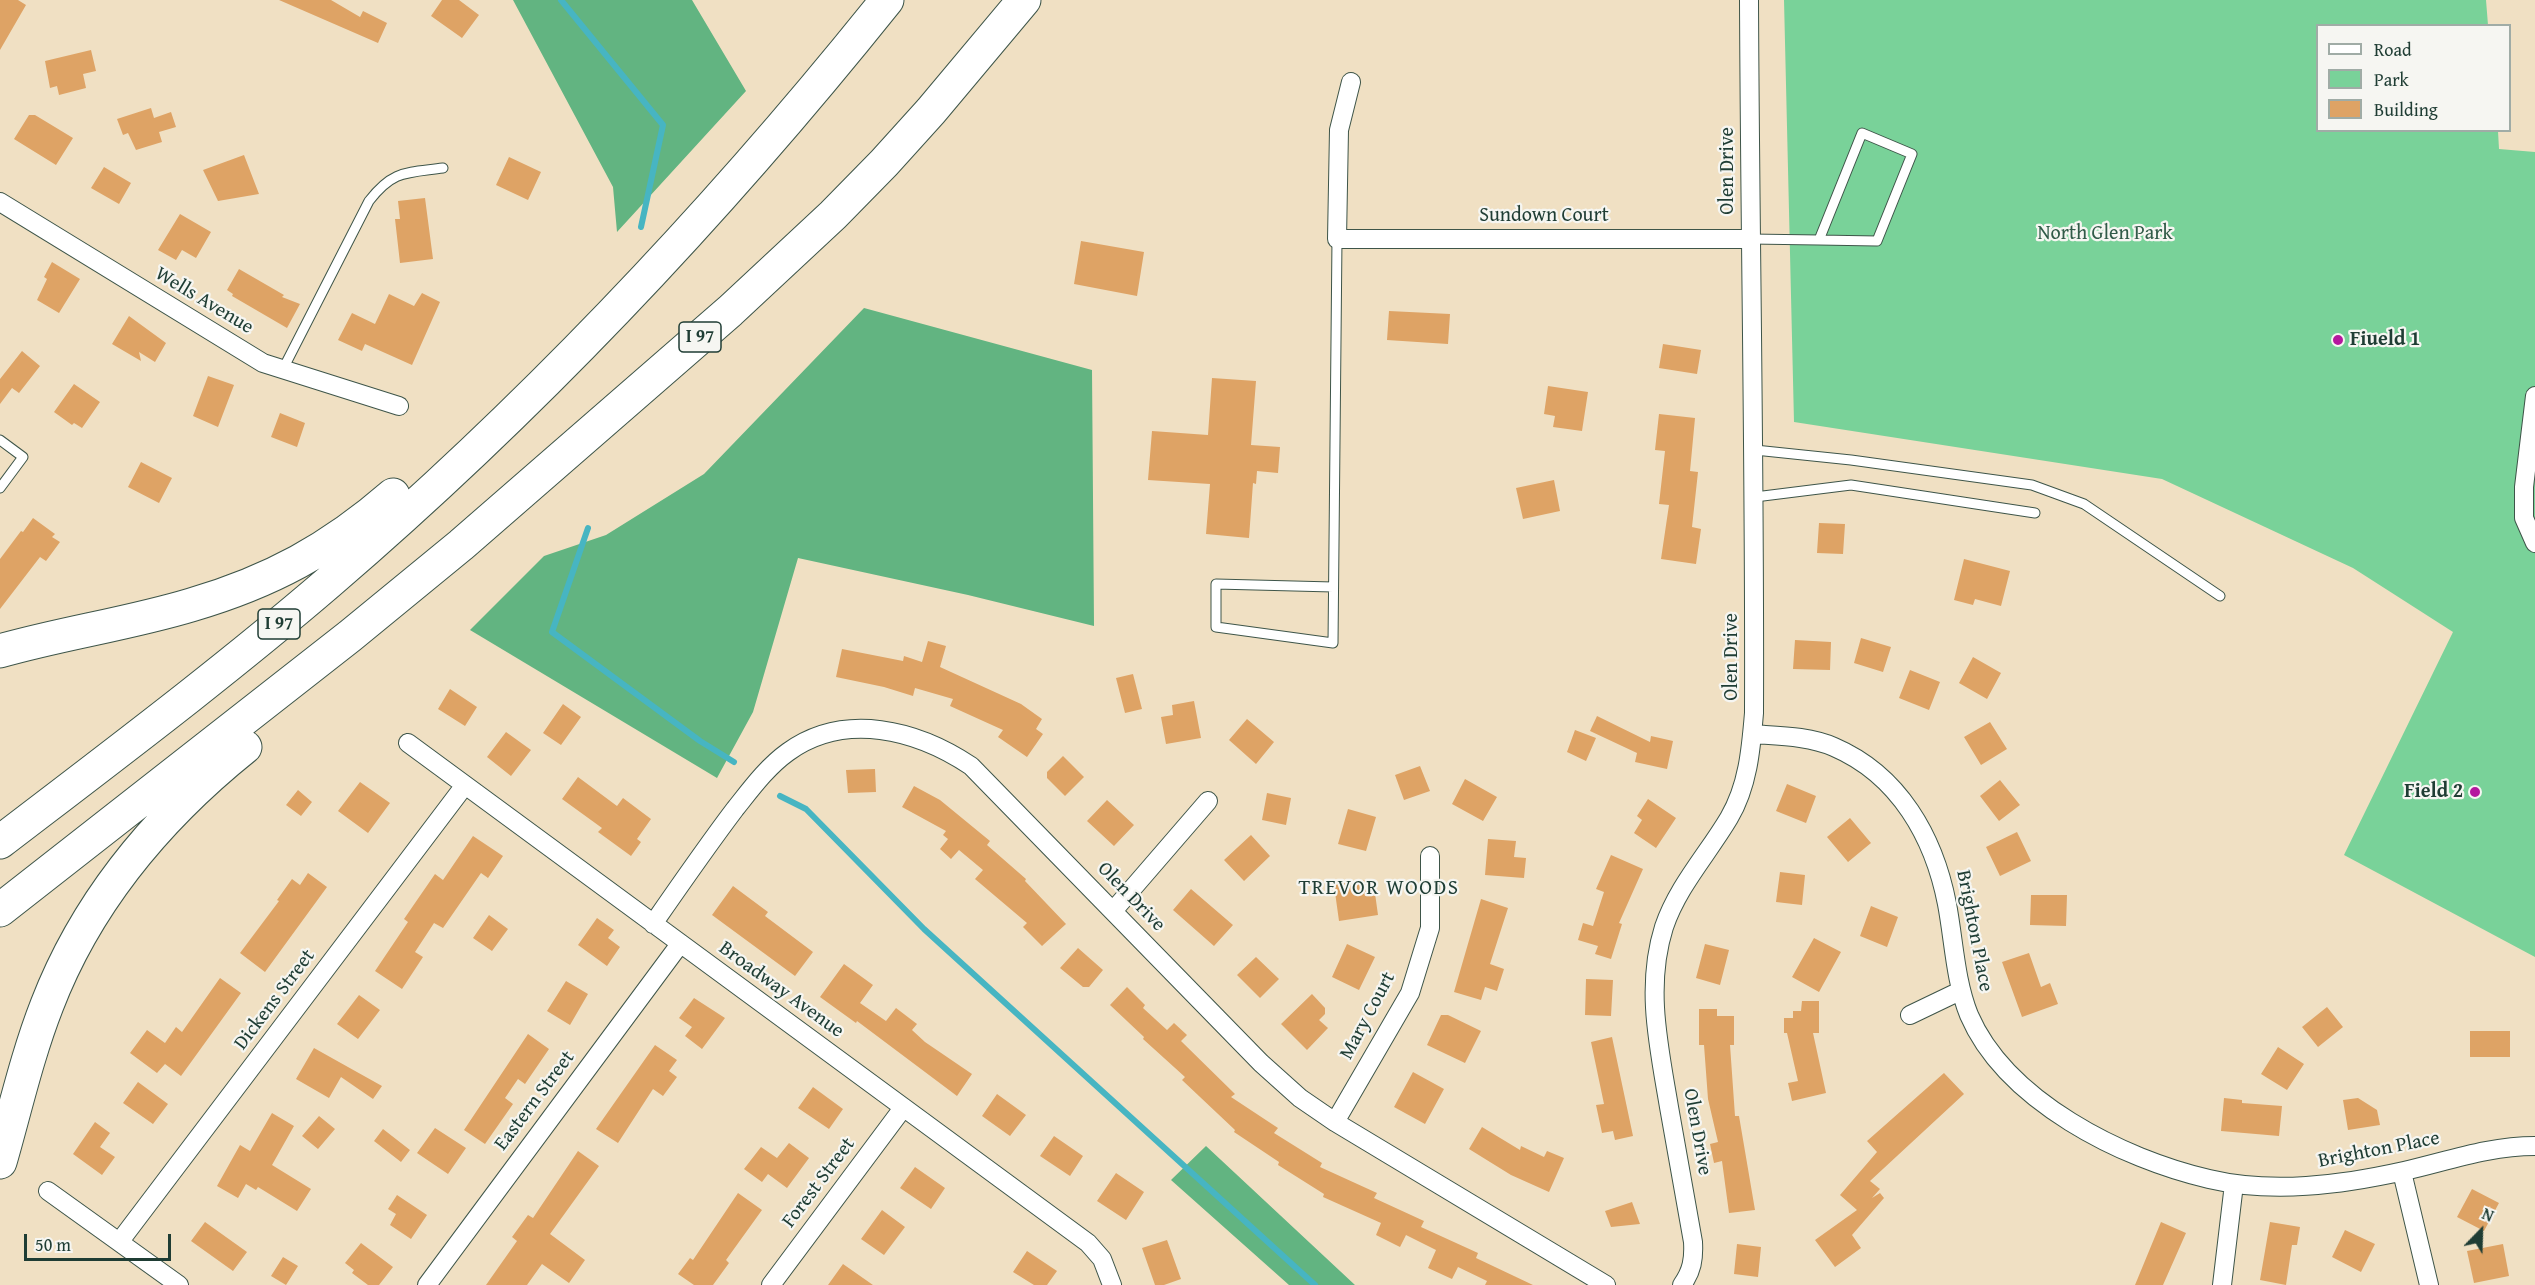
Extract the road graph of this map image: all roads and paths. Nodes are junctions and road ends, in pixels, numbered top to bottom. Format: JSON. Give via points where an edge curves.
{"nodes":[{"id":1,"x":887,"y":0,"type":"edge"},
{"id":2,"x":1024,"y":0,"type":"edge"},
{"id":3,"x":1749,"y":0,"type":"edge"},
{"id":4,"x":1351,"y":82,"type":"dead end"},
{"id":5,"x":443,"y":168,"type":"dead end"},
{"id":6,"x":0,"y":202,"type":"edge"},
{"id":7,"x":1337,"y":239,"type":"junction"},
{"id":8,"x":1750,"y":239,"type":"junction"},
{"id":9,"x":1819,"y":240,"type":"junction"},
{"id":10,"x":282,"y":371,"type":"junction"},
{"id":11,"x":542,"y":386,"type":"junction"},
{"id":12,"x":2535,"y":396,"type":"edge"},
{"id":13,"x":399,"y":406,"type":"dead end"},
{"id":14,"x":0,"y":440,"type":"edge"},
{"id":15,"x":1755,"y":450,"type":"junction"},
{"id":16,"x":0,"y":488,"type":"edge"},
{"id":17,"x":1755,"y":497,"type":"junction"},
{"id":18,"x":2035,"y":513,"type":"dead end"},
{"id":19,"x":2535,"y":543,"type":"edge"},
{"id":20,"x":1333,"y":586,"type":"junction"},
{"id":21,"x":405,"y":591,"type":"junction"},
{"id":22,"x":2220,"y":596,"type":"dead end"},
{"id":23,"x":0,"y":651,"type":"edge"},
{"id":24,"x":1752,"y":734,"type":"junction"},
{"id":25,"x":408,"y":743,"type":"dead end"},
{"id":26,"x":465,"y":785,"type":"junction"},
{"id":27,"x":1208,"y":801,"type":"dead end"},
{"id":28,"x":0,"y":842,"type":"edge"},
{"id":29,"x":1430,"y":856,"type":"dead end"},
{"id":30,"x":0,"y":910,"type":"edge"},
{"id":31,"x":1113,"y":911,"type":"junction"},
{"id":32,"x":653,"y":924,"type":"junction"},
{"id":33,"x":680,"y":944,"type":"junction"},
{"id":34,"x":1960,"y":991,"type":"junction"},
{"id":35,"x":1910,"y":1015,"type":"dead end"},
{"id":36,"x":903,"y":1108,"type":"junction"},
{"id":37,"x":1335,"y":1122,"type":"junction"},
{"id":38,"x":2535,"y":1146,"type":"edge"},
{"id":39,"x":0,"y":1162,"type":"edge"},
{"id":40,"x":2402,"y":1172,"type":"junction"},
{"id":41,"x":2234,"y":1184,"type":"junction"},
{"id":42,"x":48,"y":1191,"type":"dead end"},
{"id":43,"x":120,"y":1241,"type":"junction"},
{"id":44,"x":1108,"y":1282,"type":"edge"},
{"id":45,"x":179,"y":1285,"type":"edge"},
{"id":46,"x":427,"y":1285,"type":"edge"},
{"id":47,"x":771,"y":1285,"type":"edge"},
{"id":48,"x":1606,"y":1285,"type":"edge"},
{"id":49,"x":1682,"y":1285,"type":"edge"},
{"id":50,"x":2222,"y":1285,"type":"edge"},
{"id":51,"x":2430,"y":1285,"type":"edge"}],
"edges":[{"from":1,"to":11,"type":"highway","number":"I 97","via":[[736,182]]},
{"from":2,"to":21,"type":"highway","number":"I 97","via":[[931,111],[826,222],[685,350]]},
{"from":3,"to":8,"type":"street","name":"Olen Drive"},
{"from":4,"to":7,"type":"street","via":[[1339,130]]},
{"from":5,"to":10,"type":"lane","via":[[399,174],[383,183],[369,201]]},
{"from":6,"to":10,"type":"street","name":"Wells Avenue","via":[[241,351]]},
{"from":7,"to":8,"type":"street","name":"Sundown Court"},
{"from":7,"to":20,"type":"lane"},
{"from":8,"to":9,"type":"lane"},
{"from":8,"to":15,"type":"street","name":"Olen Drive"},
{"from":9,"to":9,"type":"lane","via":[[1862,134],[1912,154],[1877,241]]},
{"from":10,"to":13,"type":"street","name":"Wells Avenue"},
{"from":11,"to":23,"type":"highway","via":[[433,460],[340,539],[293,565],[189,606]]},
{"from":11,"to":28,"type":"highway","number":"I 97","via":[[390,528],[277,626]]},
{"from":12,"to":19,"type":"street","via":[[2524,487],[2524,518]]},
{"from":14,"to":16,"type":"lane","via":[[23,457]]},
{"from":15,"to":17,"type":"street","name":"Olen Drive"},
{"from":15,"to":22,"type":"lane","via":[[2032,485],[2084,504]]},
{"from":17,"to":18,"type":"lane","via":[[1851,485]]},
{"from":17,"to":24,"type":"street","name":"Olen Drive"},
{"from":20,"to":20,"type":"lane","via":[[1333,643],[1216,627],[1216,584]]},
{"from":21,"to":30,"type":"highway","number":"I 97"},
{"from":21,"to":39,"type":"highway","via":[[261,734],[191,792],[123,870],[79,936],[47,1003]]},
{"from":24,"to":34,"type":"street","name":"Brighton Place","via":[[1833,746],[1870,769],[1900,797],[1935,854]]},
{"from":24,"to":49,"type":"street","name":"Olen Drive","via":[[1742,790],[1729,818],[1678,897],[1665,927],[1655,971],[1659,1045],[1693,1242],[1694,1260]]},
{"from":25,"to":26,"type":"street","name":"Broadway Avenue"},
{"from":26,"to":32,"type":"street","name":"Broadway Avenue"},
{"from":26,"to":43,"type":"street","name":"Dickens Street"},
{"from":27,"to":31,"type":"street"},
{"from":29,"to":37,"type":"street","name":"Mary Court","via":[[1430,928],[1410,993]]},
{"from":31,"to":32,"type":"street","name":"Olen Drive","via":[[971,766],[925,740],[883,730],[860,730],[838,732],[801,744],[773,765],[722,826]]},
{"from":31,"to":37,"type":"street","name":"Olen Drive","via":[[1282,1082]]},
{"from":32,"to":33,"type":"street","name":"Broadway Avenue"},
{"from":33,"to":36,"type":"street","name":"Broadway Avenue"},
{"from":33,"to":46,"type":"street","name":"Eastern Street"},
{"from":34,"to":35,"type":"street"},
{"from":34,"to":41,"type":"street","name":"Brighton Place","via":[[1970,1017],[1994,1055],[2049,1106],[2092,1134],[2135,1155],[2182,1172]]},
{"from":36,"to":44,"type":"street","name":"Broadway Avenue","via":[[1088,1243],[1102,1259]]},
{"from":36,"to":47,"type":"street","name":"Forest Street"},
{"from":37,"to":48,"type":"street","name":"Olen Drive"},
{"from":38,"to":40,"type":"street","name":"Brighton Place","via":[[2484,1150]]},
{"from":40,"to":41,"type":"street","name":"Brighton Place","via":[[2281,1188]]},
{"from":40,"to":51,"type":"street"},
{"from":41,"to":50,"type":"street"},
{"from":42,"to":43,"type":"street"},
{"from":43,"to":45,"type":"street"}]}
